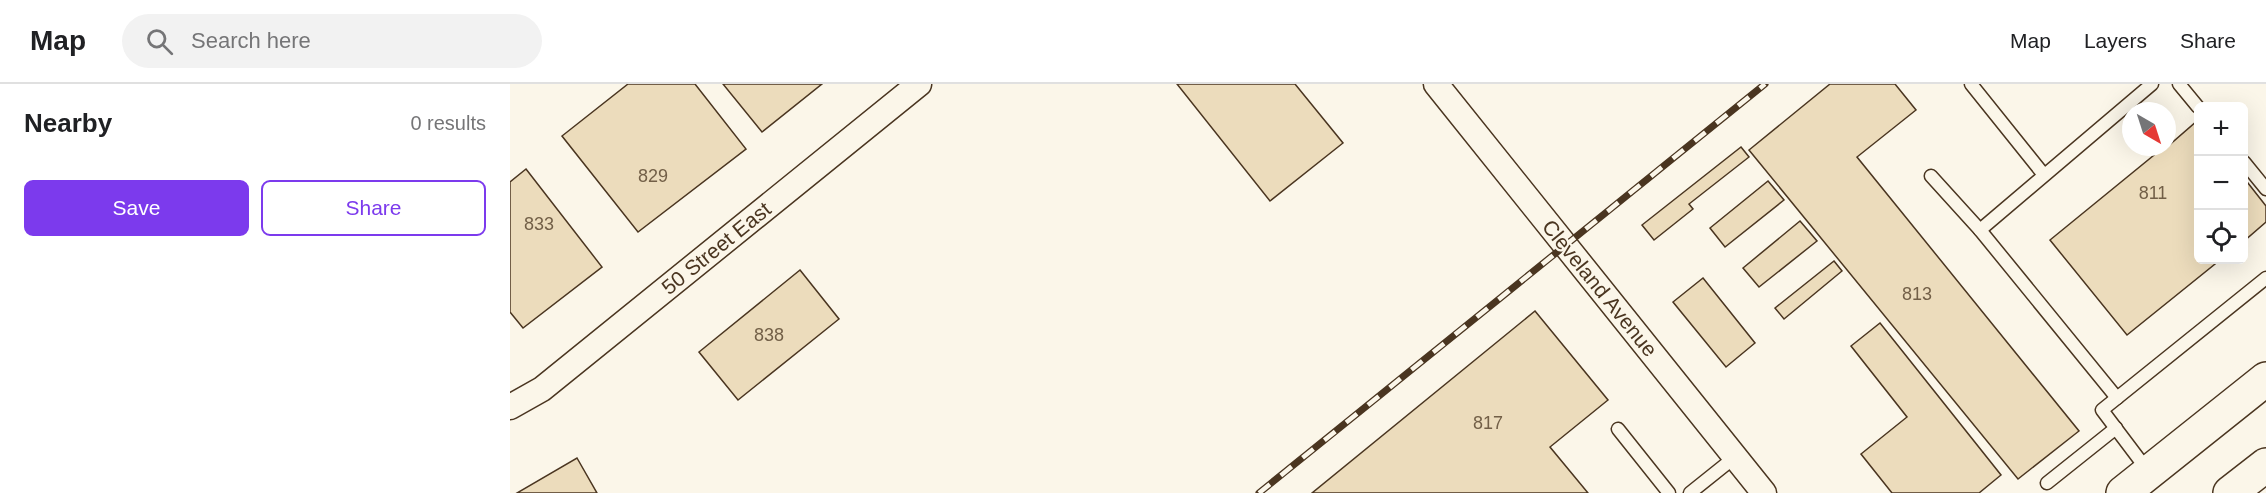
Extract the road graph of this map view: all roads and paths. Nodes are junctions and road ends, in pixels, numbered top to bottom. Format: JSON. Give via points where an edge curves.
{"nodes":[{"id":1,"x":919,"y":84,"type":"edge"},
{"id":2,"x":1436,"y":84,"type":"edge"},
{"id":3,"x":1971,"y":84,"type":"edge"},
{"id":4,"x":2152,"y":84,"type":"edge"},
{"id":5,"x":2179,"y":84,"type":"edge"},
{"id":6,"x":2195,"y":102,"type":"edge"},
{"id":7,"x":2248,"y":167,"type":"edge"},
{"id":8,"x":2044,"y":175,"type":"junction"},
{"id":9,"x":1931,"y":176,"type":"dead end"},
{"id":10,"x":2266,"y":189,"type":"edge"},
{"id":11,"x":1980,"y":230,"type":"junction"},
{"id":12,"x":2266,"y":278,"type":"edge"},
{"id":13,"x":2266,"y":379,"type":"edge"},
{"id":14,"x":2117,"y":398,"type":"junction"},
{"id":15,"x":510,"y":407,"type":"edge"},
{"id":16,"x":2116,"y":428,"type":"junction"},
{"id":17,"x":1618,"y":429,"type":"dead end"},
{"id":18,"x":1735,"y":457,"type":"junction"},
{"id":19,"x":2266,"y":465,"type":"edge"},
{"id":20,"x":2149,"y":472,"type":"junction"},
{"id":21,"x":2047,"y":483,"type":"dead end"},
{"id":22,"x":1669,"y":493,"type":"edge"},
{"id":23,"x":1690,"y":493,"type":"edge"},
{"id":24,"x":1764,"y":493,"type":"edge"},
{"id":25,"x":2123,"y":493,"type":"edge"},
{"id":26,"x":2230,"y":493,"type":"edge"}],
"edges":[{"from":1,"to":15,"type":"street","name":"50 Street East","via":[[542,389]]},
{"from":2,"to":18,"type":"street","name":"Cleveland Avenue"},
{"from":3,"to":8,"type":"lane"},
{"from":4,"to":8,"type":"lane"},
{"from":5,"to":6,"type":"lane"},
{"from":7,"to":10,"type":"lane"},
{"from":8,"to":11,"type":"lane"},
{"from":9,"to":11,"type":"lane"},
{"from":11,"to":14,"type":"lane"},
{"from":12,"to":14,"type":"lane"},
{"from":13,"to":20,"type":"main road"},
{"from":14,"to":16,"type":"lane","via":[[2102,410]]},
{"from":16,"to":20,"type":"lane"},
{"from":16,"to":21,"type":"lane"},
{"from":17,"to":22,"type":"lane"},
{"from":18,"to":23,"type":"lane"},
{"from":18,"to":24,"type":"street","name":"Cleveland Avenue"},
{"from":19,"to":26,"type":"main road"},
{"from":20,"to":25,"type":"main road"}]}
